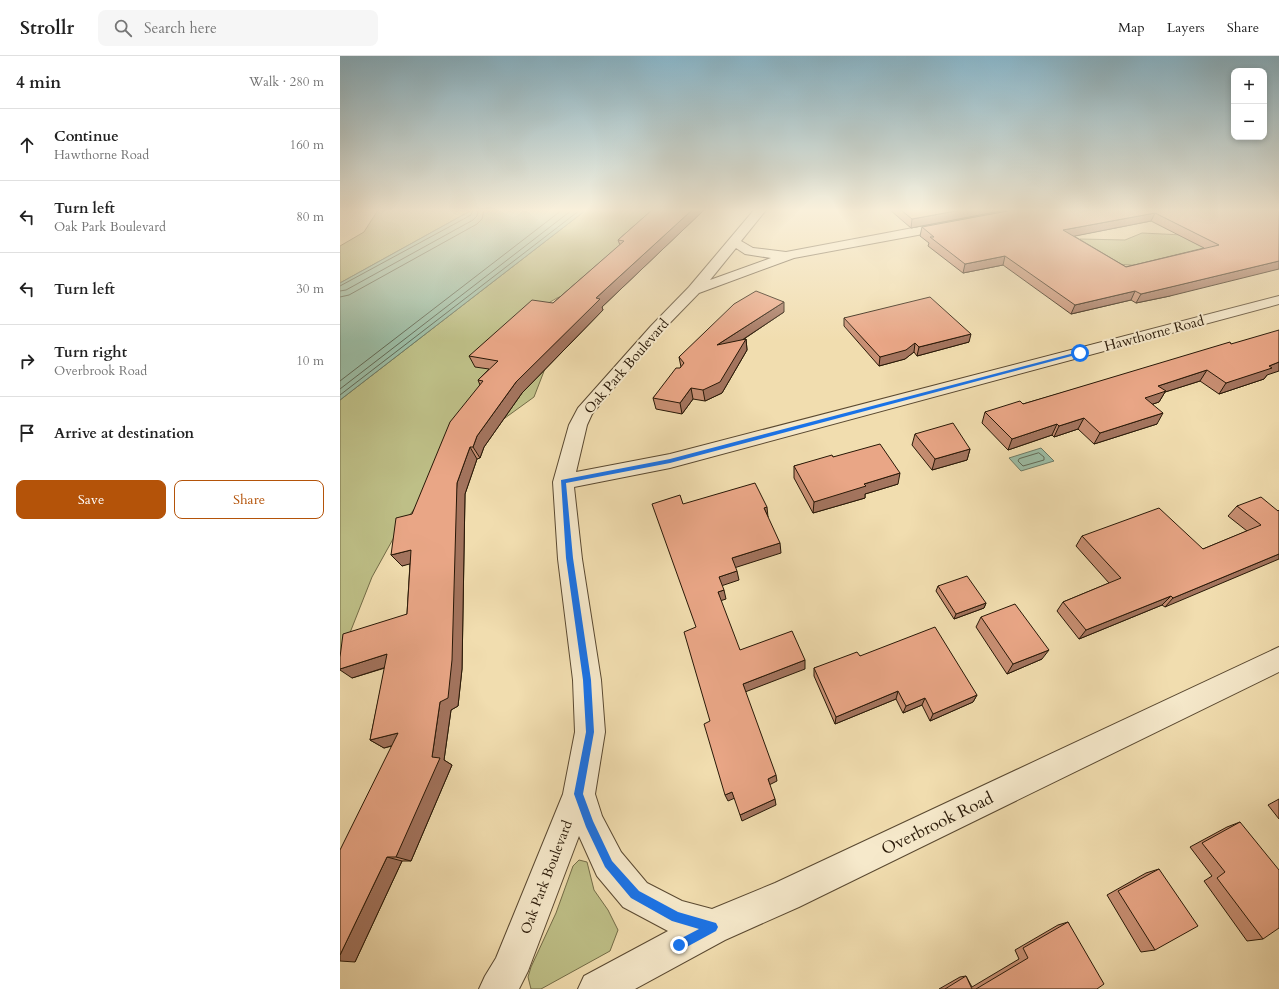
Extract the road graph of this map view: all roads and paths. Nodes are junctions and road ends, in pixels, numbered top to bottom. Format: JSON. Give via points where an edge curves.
{"nodes":[{"id":1,"x":723,"y":254,"type":"edge"},
{"id":2,"x":763,"y":254,"type":"edge"},
{"id":3,"x":791,"y":254,"type":"joint"},
{"id":4,"x":694,"y":290,"type":"junction"},
{"id":5,"x":1279,"y":300,"type":"edge"},
{"id":6,"x":563,"y":482,"type":"junction"},
{"id":7,"x":1279,"y":659,"type":"edge"},
{"id":8,"x":579,"y":794,"type":"junction"},
{"id":9,"x":712,"y":927,"type":"junction"},
{"id":10,"x":498,"y":989,"type":"edge"},
{"id":11,"x":597,"y":989,"type":"edge"}],
"edges":[{"from":1,"to":4,"type":"street","name":"Oak Park Boulevard"},
{"from":2,"to":3,"type":"street"},
{"from":3,"to":4,"type":"street"},
{"from":4,"to":6,"type":"street","name":"Oak Park Boulevard","via":[[656,329],[584,412],[578,425]]},
{"from":5,"to":6,"type":"street","name":"Hawthorne Road","via":[[670,461]]},
{"from":6,"to":8,"type":"street","name":"Oak Park Boulevard","via":[[570,558],[587,680],[590,732]]},
{"from":7,"to":9,"type":"street","name":"Overbrook Road","via":[[787,895]]},
{"from":8,"to":9,"type":"street","via":[[609,864],[635,895],[676,917]]},
{"from":8,"to":10,"type":"street","name":"Oak Park Boulevard","via":[[509,971]]},
{"from":9,"to":11,"type":"street","name":"Overbrook Road"}]}
